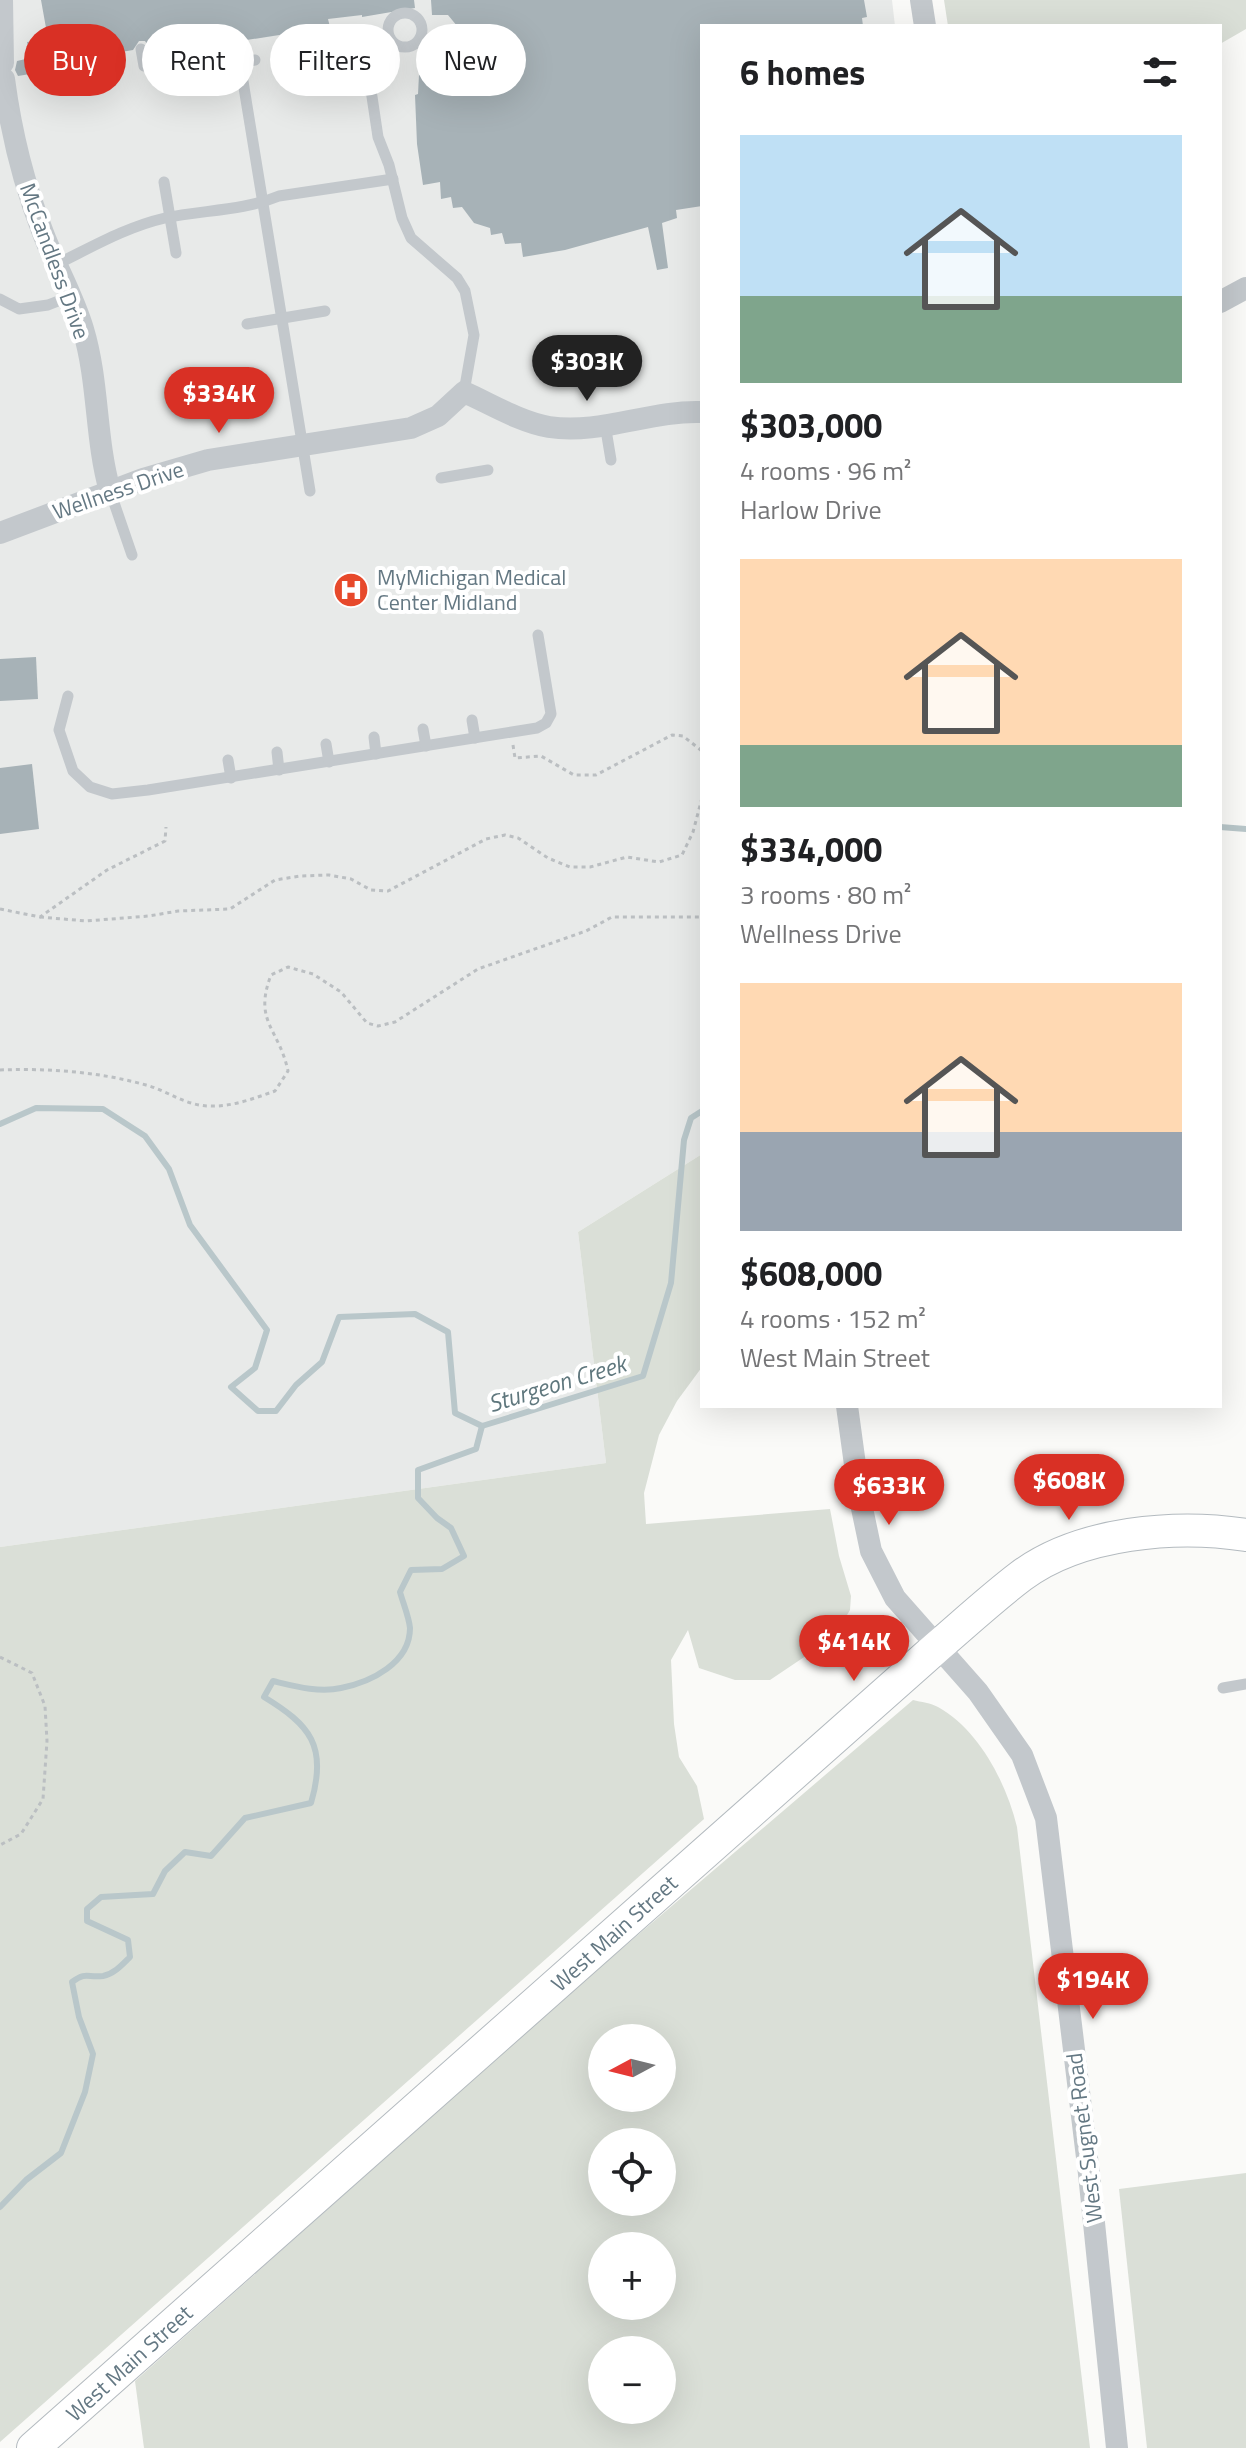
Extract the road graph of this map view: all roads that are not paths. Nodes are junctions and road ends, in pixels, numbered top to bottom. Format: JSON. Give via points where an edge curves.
{"nodes":[{"id":1,"x":2,"y":0,"type":"edge"},
{"id":2,"x":921,"y":0,"type":"edge"},
{"id":3,"x":925,"y":24,"type":"edge"},
{"id":4,"x":141,"y":49,"type":"dead end"},
{"id":5,"x":142,"y":55,"type":"edge"},
{"id":6,"x":245,"y":96,"type":"edge"},
{"id":7,"x":372,"y":96,"type":"edge"},
{"id":8,"x":393,"y":179,"type":"junction"},
{"id":9,"x":164,"y":182,"type":"dead end"},
{"id":10,"x":263,"y":203,"type":"junction"},
{"id":11,"x":170,"y":217,"type":"junction"},
{"id":12,"x":176,"y":253,"type":"dead end"},
{"id":13,"x":57,"y":264,"type":"junction"},
{"id":14,"x":1246,"y":288,"type":"edge"},
{"id":15,"x":72,"y":295,"type":"junction"},
{"id":16,"x":0,"y":299,"type":"edge"},
{"id":17,"x":1222,"y":301,"type":"edge"},
{"id":18,"x":325,"y":311,"type":"dead end"},
{"id":19,"x":282,"y":319,"type":"junction"},
{"id":20,"x":247,"y":324,"type":"dead end"},
{"id":21,"x":464,"y":392,"type":"junction"},
{"id":22,"x":700,"y":412,"type":"edge"},
{"id":23,"x":605,"y":424,"type":"junction"},
{"id":24,"x":303,"y":445,"type":"junction"},
{"id":25,"x":611,"y":460,"type":"dead end"},
{"id":26,"x":488,"y":470,"type":"dead end"},
{"id":27,"x":441,"y":478,"type":"dead end"},
{"id":28,"x":110,"y":491,"type":"junction"},
{"id":29,"x":310,"y":491,"type":"dead end"},
{"id":30,"x":0,"y":533,"type":"edge"},
{"id":31,"x":132,"y":555,"type":"dead end"},
{"id":32,"x":538,"y":635,"type":"dead end"},
{"id":33,"x":68,"y":696,"type":"dead end"},
{"id":34,"x":472,"y":720,"type":"dead end"},
{"id":35,"x":423,"y":729,"type":"dead end"},
{"id":36,"x":374,"y":737,"type":"dead end"},
{"id":37,"x":475,"y":738,"type":"junction"},
{"id":38,"x":326,"y":744,"type":"dead end"},
{"id":39,"x":426,"y":746,"type":"junction"},
{"id":40,"x":277,"y":752,"type":"dead end"},
{"id":41,"x":376,"y":754,"type":"junction"},
{"id":42,"x":228,"y":760,"type":"dead end"},
{"id":43,"x":329,"y":762,"type":"junction"},
{"id":44,"x":279,"y":770,"type":"junction"},
{"id":45,"x":231,"y":778,"type":"junction"},
{"id":46,"x":847,"y":1408,"type":"edge"},
{"id":47,"x":1246,"y":1535,"type":"edge"},
{"id":48,"x":937,"y":1647,"type":"junction"},
{"id":49,"x":1246,"y":1684,"type":"edge"},
{"id":50,"x":1223,"y":1688,"type":"dead end"},
{"id":51,"x":33,"y":2448,"type":"edge"},
{"id":52,"x":1117,"y":2448,"type":"edge"}],
"edges":[{"from":1,"to":13,"type":"street","name":"McCandless Drive","via":[[4,71],[18,159]]},
{"from":2,"to":3,"type":"street"},
{"from":4,"to":5,"type":"lane"},
{"from":6,"to":10,"type":"lane"},
{"from":7,"to":8,"type":"lane","via":[[378,137]]},
{"from":8,"to":10,"type":"lane"},
{"from":8,"to":21,"type":"lane","via":[[411,238],[465,291],[474,335]]},
{"from":9,"to":11,"type":"lane"},
{"from":10,"to":11,"type":"lane"},
{"from":10,"to":19,"type":"lane"},
{"from":11,"to":12,"type":"lane"},
{"from":11,"to":13,"type":"lane","via":[[123,231]]},
{"from":13,"to":15,"type":"street","name":"McCandless Drive"},
{"from":14,"to":17,"type":"street"},
{"from":15,"to":16,"type":"lane","via":[[19,309]]},
{"from":15,"to":28,"type":"street","name":"McCandless Drive","via":[[92,369]]},
{"from":18,"to":19,"type":"lane"},
{"from":19,"to":20,"type":"lane"},
{"from":19,"to":24,"type":"lane"},
{"from":21,"to":23,"type":"street","via":[[548,427]]},
{"from":21,"to":24,"type":"street","name":"Wellness Drive","via":[[425,423]]},
{"from":22,"to":23,"type":"street"},
{"from":23,"to":25,"type":"lane"},
{"from":24,"to":28,"type":"street","name":"Wellness Drive","via":[[208,460]]},
{"from":24,"to":29,"type":"lane"},
{"from":26,"to":27,"type":"lane"},
{"from":28,"to":30,"type":"street","name":"Wellness Drive"},
{"from":28,"to":31,"type":"lane"},
{"from":32,"to":37,"type":"lane","via":[[551,714],[546,723]]},
{"from":33,"to":45,"type":"lane","via":[[59,730],[73,771],[90,787],[112,794]]},
{"from":34,"to":37,"type":"lane"},
{"from":35,"to":39,"type":"lane"},
{"from":36,"to":41,"type":"lane"},
{"from":37,"to":39,"type":"lane"},
{"from":38,"to":43,"type":"lane"},
{"from":39,"to":41,"type":"lane"},
{"from":40,"to":44,"type":"lane"},
{"from":41,"to":43,"type":"lane"},
{"from":42,"to":45,"type":"lane"},
{"from":43,"to":44,"type":"lane"},
{"from":44,"to":45,"type":"lane"},
{"from":46,"to":48,"type":"street","name":"West Sugnet Road","via":[[871,1551],[895,1598]]},
{"from":47,"to":48,"type":"street","name":"West Main Street","via":[[1150,1532],[1081,1548],[1023,1574]]},
{"from":48,"to":51,"type":"street","name":"West Main Street"},
{"from":48,"to":52,"type":"street","name":"West Sugnet Road","via":[[978,1692],[1022,1755],[1046,1818]]},
{"from":49,"to":50,"type":"lane"}]}
